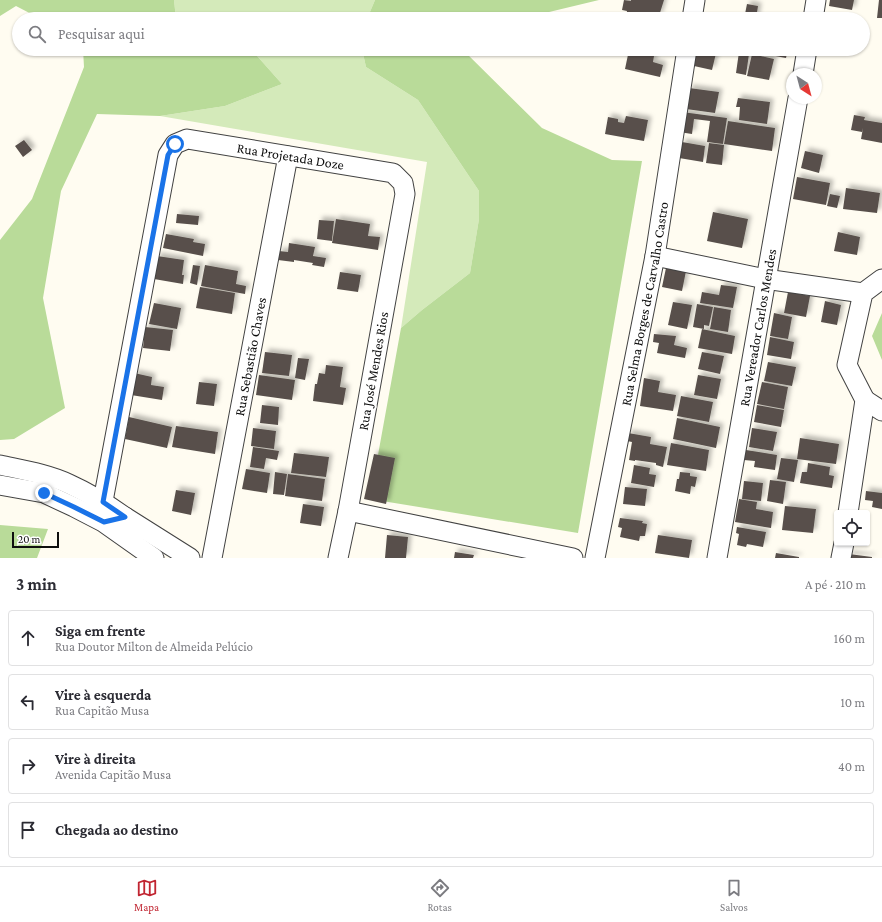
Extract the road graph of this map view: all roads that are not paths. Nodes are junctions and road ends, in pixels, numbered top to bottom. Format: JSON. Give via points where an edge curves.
{"nodes":[{"id":1,"x":695,"y":0,"type":"edge"},
{"id":2,"x":816,"y":0,"type":"edge"},
{"id":3,"x":693,"y":12,"type":"edge"},
{"id":4,"x":814,"y":12,"type":"edge"},
{"id":5,"x":686,"y":56,"type":"edge"},
{"id":6,"x":806,"y":56,"type":"edge"},
{"id":7,"x":804,"y":68,"type":"edge"},
{"id":8,"x":797,"y":104,"type":"edge"},
{"id":9,"x":288,"y":156,"type":"junction"},
{"id":10,"x":403,"y":183,"type":"joint"},
{"id":11,"x":655,"y":256,"type":"junction"},
{"id":12,"x":765,"y":279,"type":"junction"},
{"id":13,"x":882,"y":279,"type":"edge"},
{"id":14,"x":863,"y":293,"type":"junction"},
{"id":15,"x":865,"y":400,"type":"junction"},
{"id":16,"x":882,"y":411,"type":"edge"},
{"id":17,"x":0,"y":465,"type":"edge"},
{"id":18,"x":0,"y":486,"type":"edge"},
{"id":19,"x":103,"y":502,"type":"junction"},
{"id":20,"x":848,"y":510,"type":"edge"},
{"id":21,"x":348,"y":511,"type":"junction"},
{"id":22,"x":125,"y":517,"type":"junction"},
{"id":23,"x":104,"y":522,"type":"junction"},
{"id":24,"x":844,"y":546,"type":"edge"},
{"id":25,"x":154,"y":558,"type":"edge"},
{"id":26,"x":190,"y":558,"type":"edge"},
{"id":27,"x":212,"y":558,"type":"edge"},
{"id":28,"x":338,"y":558,"type":"edge"},
{"id":29,"x":573,"y":558,"type":"edge"},
{"id":30,"x":595,"y":558,"type":"edge"},
{"id":31,"x":717,"y":558,"type":"edge"},
{"id":32,"x":842,"y":558,"type":"edge"}],
"edges":[{"from":1,"to":3,"type":"street"},
{"from":2,"to":4,"type":"street"},
{"from":5,"to":11,"type":"street","name":"Rua Selma Borges de Carvalho Castro"},
{"from":6,"to":7,"type":"street"},
{"from":8,"to":12,"type":"street","name":"Rua Vereador Carlos Mendes"},
{"from":9,"to":10,"type":"street","name":"Rua Projetada Doze","via":[[393,174]]},
{"from":9,"to":19,"type":"street","name":"Rua Projetada Doze","via":[[187,139],[175,144],[168,155]]},
{"from":9,"to":27,"type":"street","name":"Rua Sebastião Chaves"},
{"from":10,"to":21,"type":"street","name":"Rua José Mendes Rios","via":[[405,194]]},
{"from":11,"to":12,"type":"street"},
{"from":11,"to":30,"type":"street","name":"Rua Selma Borges de Carvalho Castro"},
{"from":12,"to":14,"type":"street"},
{"from":12,"to":31,"type":"street","name":"Rua Vereador Carlos Mendes"},
{"from":13,"to":14,"type":"street"},
{"from":14,"to":15,"type":"street","via":[[847,365]]},
{"from":15,"to":16,"type":"street"},
{"from":15,"to":20,"type":"street"},
{"from":17,"to":19,"type":"street","via":[[68,483]]},
{"from":18,"to":23,"type":"street","via":[[44,493]]},
{"from":19,"to":22,"type":"street"},
{"from":21,"to":28,"type":"street","name":"Rua José Mendes Rios"},
{"from":21,"to":29,"type":"street"},
{"from":22,"to":23,"type":"street"},
{"from":22,"to":26,"type":"street"},
{"from":23,"to":25,"type":"street"},
{"from":24,"to":32,"type":"street"}]}
